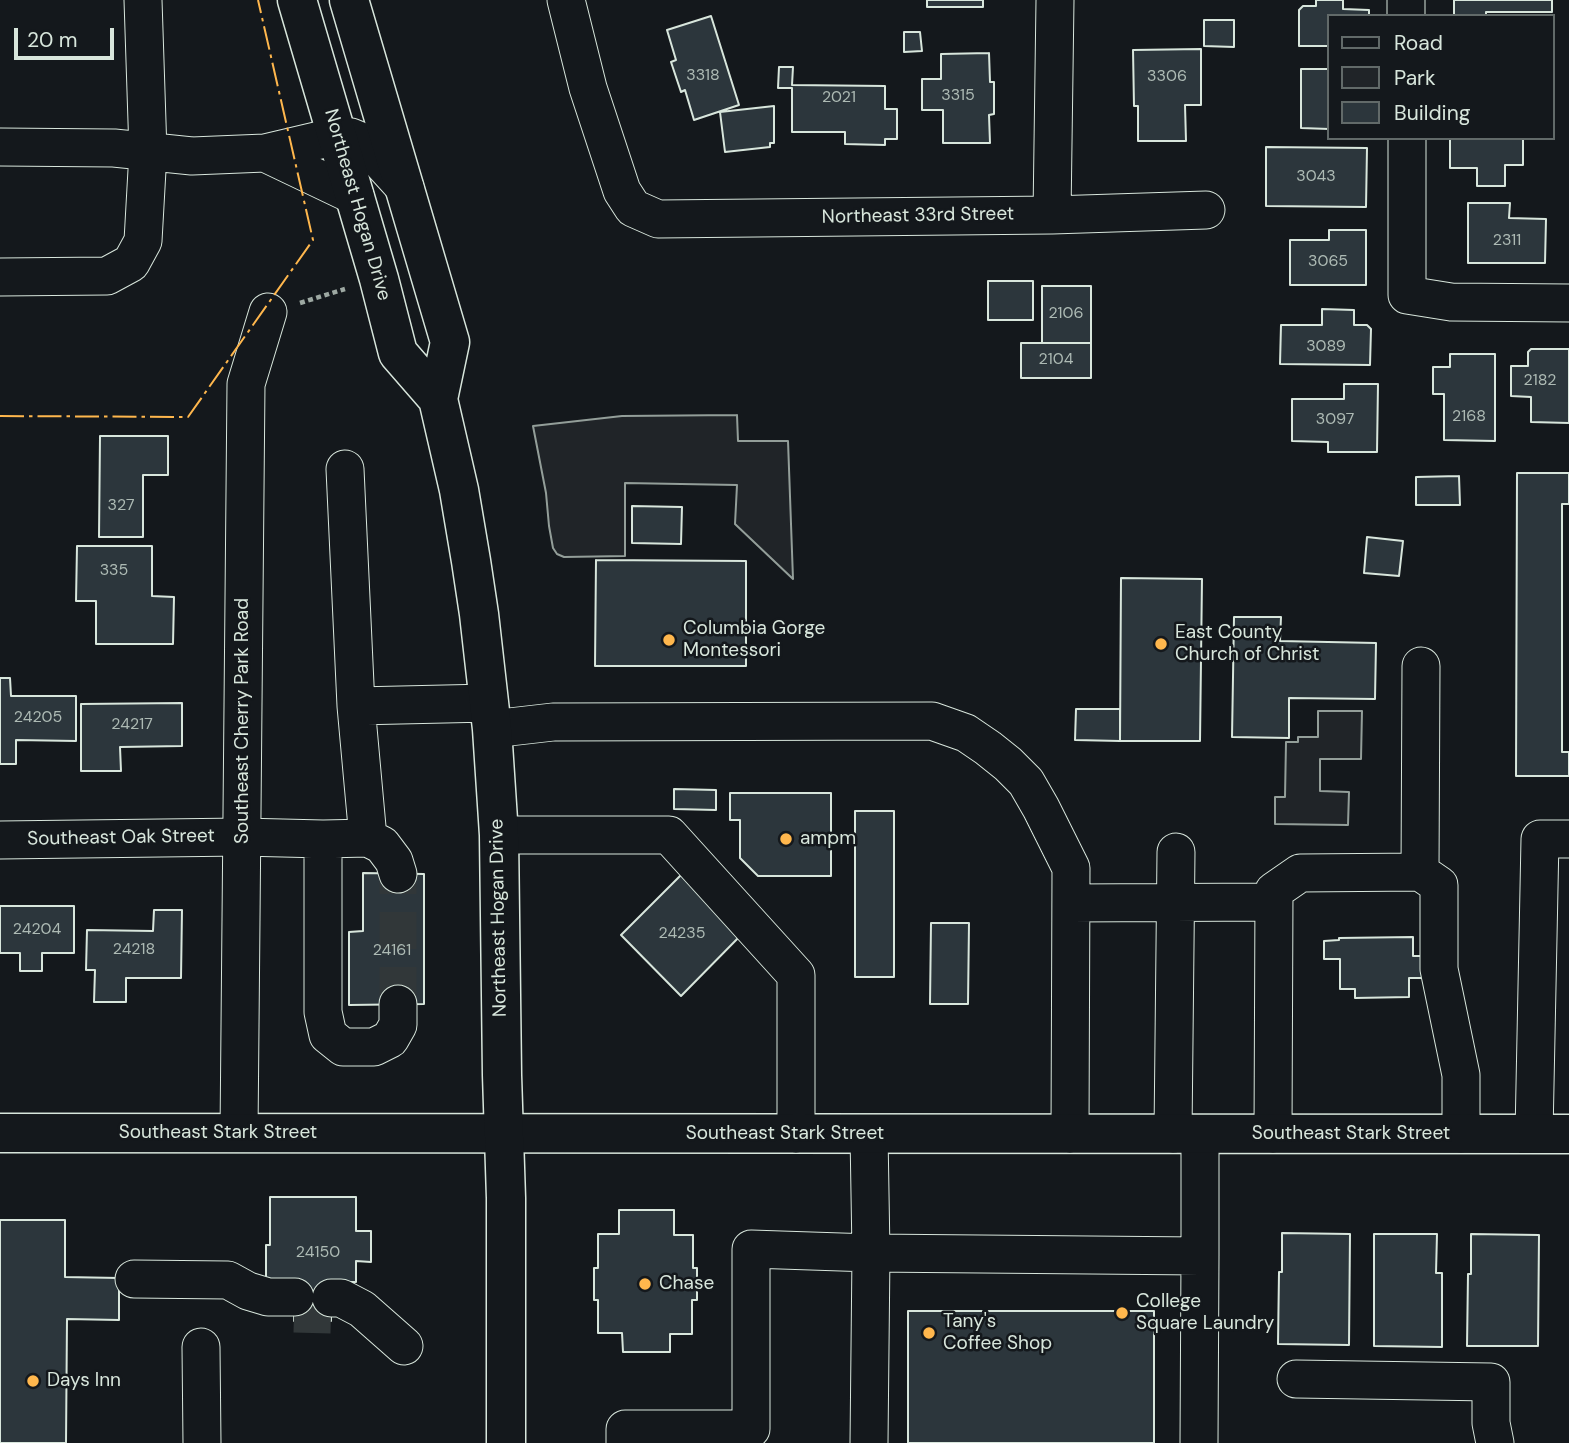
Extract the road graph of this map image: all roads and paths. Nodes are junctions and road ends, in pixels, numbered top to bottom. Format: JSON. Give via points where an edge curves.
{"nodes":[{"id":1,"x":143,"y":0,"type":"edge"},
{"id":2,"x":297,"y":0,"type":"edge"},
{"id":3,"x":349,"y":0,"type":"edge"},
{"id":4,"x":566,"y":0,"type":"edge"},
{"id":5,"x":1055,"y":0,"type":"edge"},
{"id":6,"x":337,"y":136,"type":"junction"},
{"id":7,"x":1407,"y":140,"type":"edge"},
{"id":8,"x":0,"y":147,"type":"edge"},
{"id":9,"x":148,"y":152,"type":"junction"},
{"id":10,"x":265,"y":153,"type":"junction"},
{"id":11,"x":405,"y":188,"type":"junction"},
{"id":12,"x":355,"y":196,"type":"junction"},
{"id":13,"x":1206,"y":210,"type":"dead end"},
{"id":14,"x":1052,"y":215,"type":"junction"},
{"id":15,"x":0,"y":276,"type":"edge"},
{"id":16,"x":379,"y":279,"type":"junction"},
{"id":17,"x":1569,"y":303,"type":"edge"},
{"id":18,"x":268,"y":312,"type":"joint"},
{"id":19,"x":438,"y":399,"type":"junction"},
{"id":20,"x":345,"y":469,"type":"dead end"},
{"id":21,"x":1421,"y":666,"type":"dead end"},
{"id":22,"x":356,"y":706,"type":"junction"},
{"id":23,"x":491,"y":716,"type":"junction"},
{"id":24,"x":499,"y":835,"type":"junction"},
{"id":25,"x":242,"y":837,"type":"junction"},
{"id":26,"x":368,"y":838,"type":"junction"},
{"id":27,"x":323,"y":839,"type":"junction"},
{"id":28,"x":1569,"y":839,"type":"edge"},
{"id":29,"x":0,"y":840,"type":"edge"},
{"id":30,"x":1176,"y":852,"type":"dead end"},
{"id":31,"x":1420,"y":872,"type":"junction"},
{"id":32,"x":398,"y":874,"type":"tunnel mouth"},
{"id":33,"x":1274,"y":902,"type":"junction"},
{"id":34,"x":1071,"y":903,"type":"junction"},
{"id":35,"x":1175,"y":903,"type":"junction"},
{"id":36,"x":398,"y":1004,"type":"tunnel mouth"},
{"id":37,"x":0,"y":1133,"type":"edge"},
{"id":38,"x":239,"y":1133,"type":"junction"},
{"id":39,"x":504,"y":1133,"type":"junction"},
{"id":40,"x":1070,"y":1133,"type":"junction"},
{"id":41,"x":796,"y":1134,"type":"junction"},
{"id":42,"x":869,"y":1134,"type":"junction"},
{"id":43,"x":1186,"y":1134,"type":"junction"},
{"id":44,"x":1273,"y":1134,"type":"junction"},
{"id":45,"x":1461,"y":1134,"type":"junction"},
{"id":46,"x":1552,"y":1134,"type":"edge"},
{"id":47,"x":871,"y":1254,"type":"junction"},
{"id":48,"x":1200,"y":1256,"type":"junction"},
{"id":49,"x":134,"y":1279,"type":"dead end"},
{"id":50,"x":285,"y":1303,"type":"tunnel mouth"},
{"id":51,"x":341,"y":1307,"type":"tunnel mouth"},
{"id":52,"x":404,"y":1346,"type":"dead end"},
{"id":53,"x":201,"y":1347,"type":"dead end"},
{"id":54,"x":1296,"y":1380,"type":"dead end"},
{"id":55,"x":202,"y":1443,"type":"edge"},
{"id":56,"x":506,"y":1443,"type":"edge"},
{"id":57,"x":625,"y":1443,"type":"edge"},
{"id":58,"x":869,"y":1443,"type":"edge"},
{"id":59,"x":1199,"y":1443,"type":"edge"},
{"id":60,"x":1495,"y":1443,"type":"edge"}],
"edges":[{"from":1,"to":9,"type":"street"},
{"from":2,"to":6,"type":"main road","name":"Northeast Hogan Drive"},
{"from":3,"to":11,"type":"main road","name":"Northeast Hogan Drive"},
{"from":4,"to":14,"type":"street","name":"Northeast 33rd Street","via":[[588,88],[622,191],[633,208],[658,219]]},
{"from":5,"to":14,"type":"street"},
{"from":6,"to":10,"type":"street"},
{"from":6,"to":11,"type":"street","via":[[363,142]]},
{"from":6,"to":12,"type":"main road","name":"Northeast Hogan Drive"},
{"from":7,"to":17,"type":"street","via":[[1407,295],[1451,302]]},
{"from":8,"to":9,"type":"street"},
{"from":9,"to":10,"type":"street","via":[[192,156]]},
{"from":9,"to":15,"type":"street","via":[[143,241],[131,263],[107,276]]},
{"from":10,"to":12,"type":"street"},
{"from":11,"to":19,"type":"main road","name":"Northeast Hogan Drive","via":[[450,342]]},
{"from":12,"to":16,"type":"main road","name":"Northeast Hogan Drive"},
{"from":13,"to":14,"type":"street","name":"Northeast 33rd Street"},
{"from":16,"to":18,"type":"path"},
{"from":16,"to":19,"type":"main road","name":"Northeast Hogan Drive","via":[[398,353]]},
{"from":18,"to":25,"type":"street","name":"Southeast Cherry Park Road","via":[[246,384]]},
{"from":19,"to":23,"type":"main road","name":"Northeast Hogan Drive","via":[[471,561]]},
{"from":20,"to":22,"type":"street"},
{"from":21,"to":31,"type":"street"},
{"from":22,"to":23,"type":"street"},
{"from":22,"to":26,"type":"street"},
{"from":23,"to":24,"type":"main road","name":"Northeast Hogan Drive"},
{"from":23,"to":34,"type":"street","via":[[553,722],[932,721],[966,733],[1026,782],[1071,868]]},
{"from":24,"to":39,"type":"main road","name":"Northeast Hogan Drive"},
{"from":24,"to":41,"type":"street","via":[[669,835],[796,975]]},
{"from":25,"to":27,"type":"street","name":"Southeast Oak Street"},
{"from":25,"to":29,"type":"street","name":"Southeast Oak Street"},
{"from":25,"to":38,"type":"street","name":"Southeast Cherry Park Road"},
{"from":26,"to":27,"type":"street","name":"Southeast Oak Street"},
{"from":26,"to":32,"type":"street","via":[[382,845]]},
{"from":27,"to":36,"type":"street","via":[[323,1012],[328,1035],[343,1047],[374,1047],[390,1039],[398,1025]]},
{"from":28,"to":46,"type":"street","via":[[1540,839]]},
{"from":30,"to":35,"type":"street"},
{"from":31,"to":33,"type":"street","via":[[1300,873],[1274,891]]},
{"from":31,"to":45,"type":"street","via":[[1438,886],[1439,970],[1461,1075]]},
{"from":33,"to":35,"type":"street"},
{"from":33,"to":44,"type":"street"},
{"from":34,"to":35,"type":"street"},
{"from":34,"to":40,"type":"street"},
{"from":35,"to":43,"type":"street"},
{"from":37,"to":38,"type":"main road","name":"Southeast Stark Street"},
{"from":38,"to":39,"type":"main road","name":"Southeast Stark Street"},
{"from":39,"to":41,"type":"main road","name":"Southeast Stark Street"},
{"from":39,"to":56,"type":"main road","name":"Northeast Hogan Drive"},
{"from":40,"to":42,"type":"main road","name":"Southeast Stark Street"},
{"from":40,"to":43,"type":"main road","name":"Southeast Stark Street"},
{"from":41,"to":42,"type":"main road","name":"Southeast Stark Street"},
{"from":42,"to":47,"type":"street"},
{"from":43,"to":44,"type":"main road","name":"Southeast Stark Street"},
{"from":43,"to":48,"type":"street"},
{"from":44,"to":45,"type":"main road","name":"Southeast Stark Street"},
{"from":45,"to":46,"type":"main road","name":"Southeast Stark Street"},
{"from":47,"to":48,"type":"street"},
{"from":47,"to":57,"type":"street","via":[[751,1249],[751,1429],[625,1429]]},
{"from":47,"to":58,"type":"street"},
{"from":48,"to":59,"type":"street"},
{"from":49,"to":50,"type":"street","via":[[228,1280]]},
{"from":51,"to":52,"type":"street"},
{"from":53,"to":55,"type":"street"},
{"from":54,"to":60,"type":"street","via":[[1491,1382]]}]}
